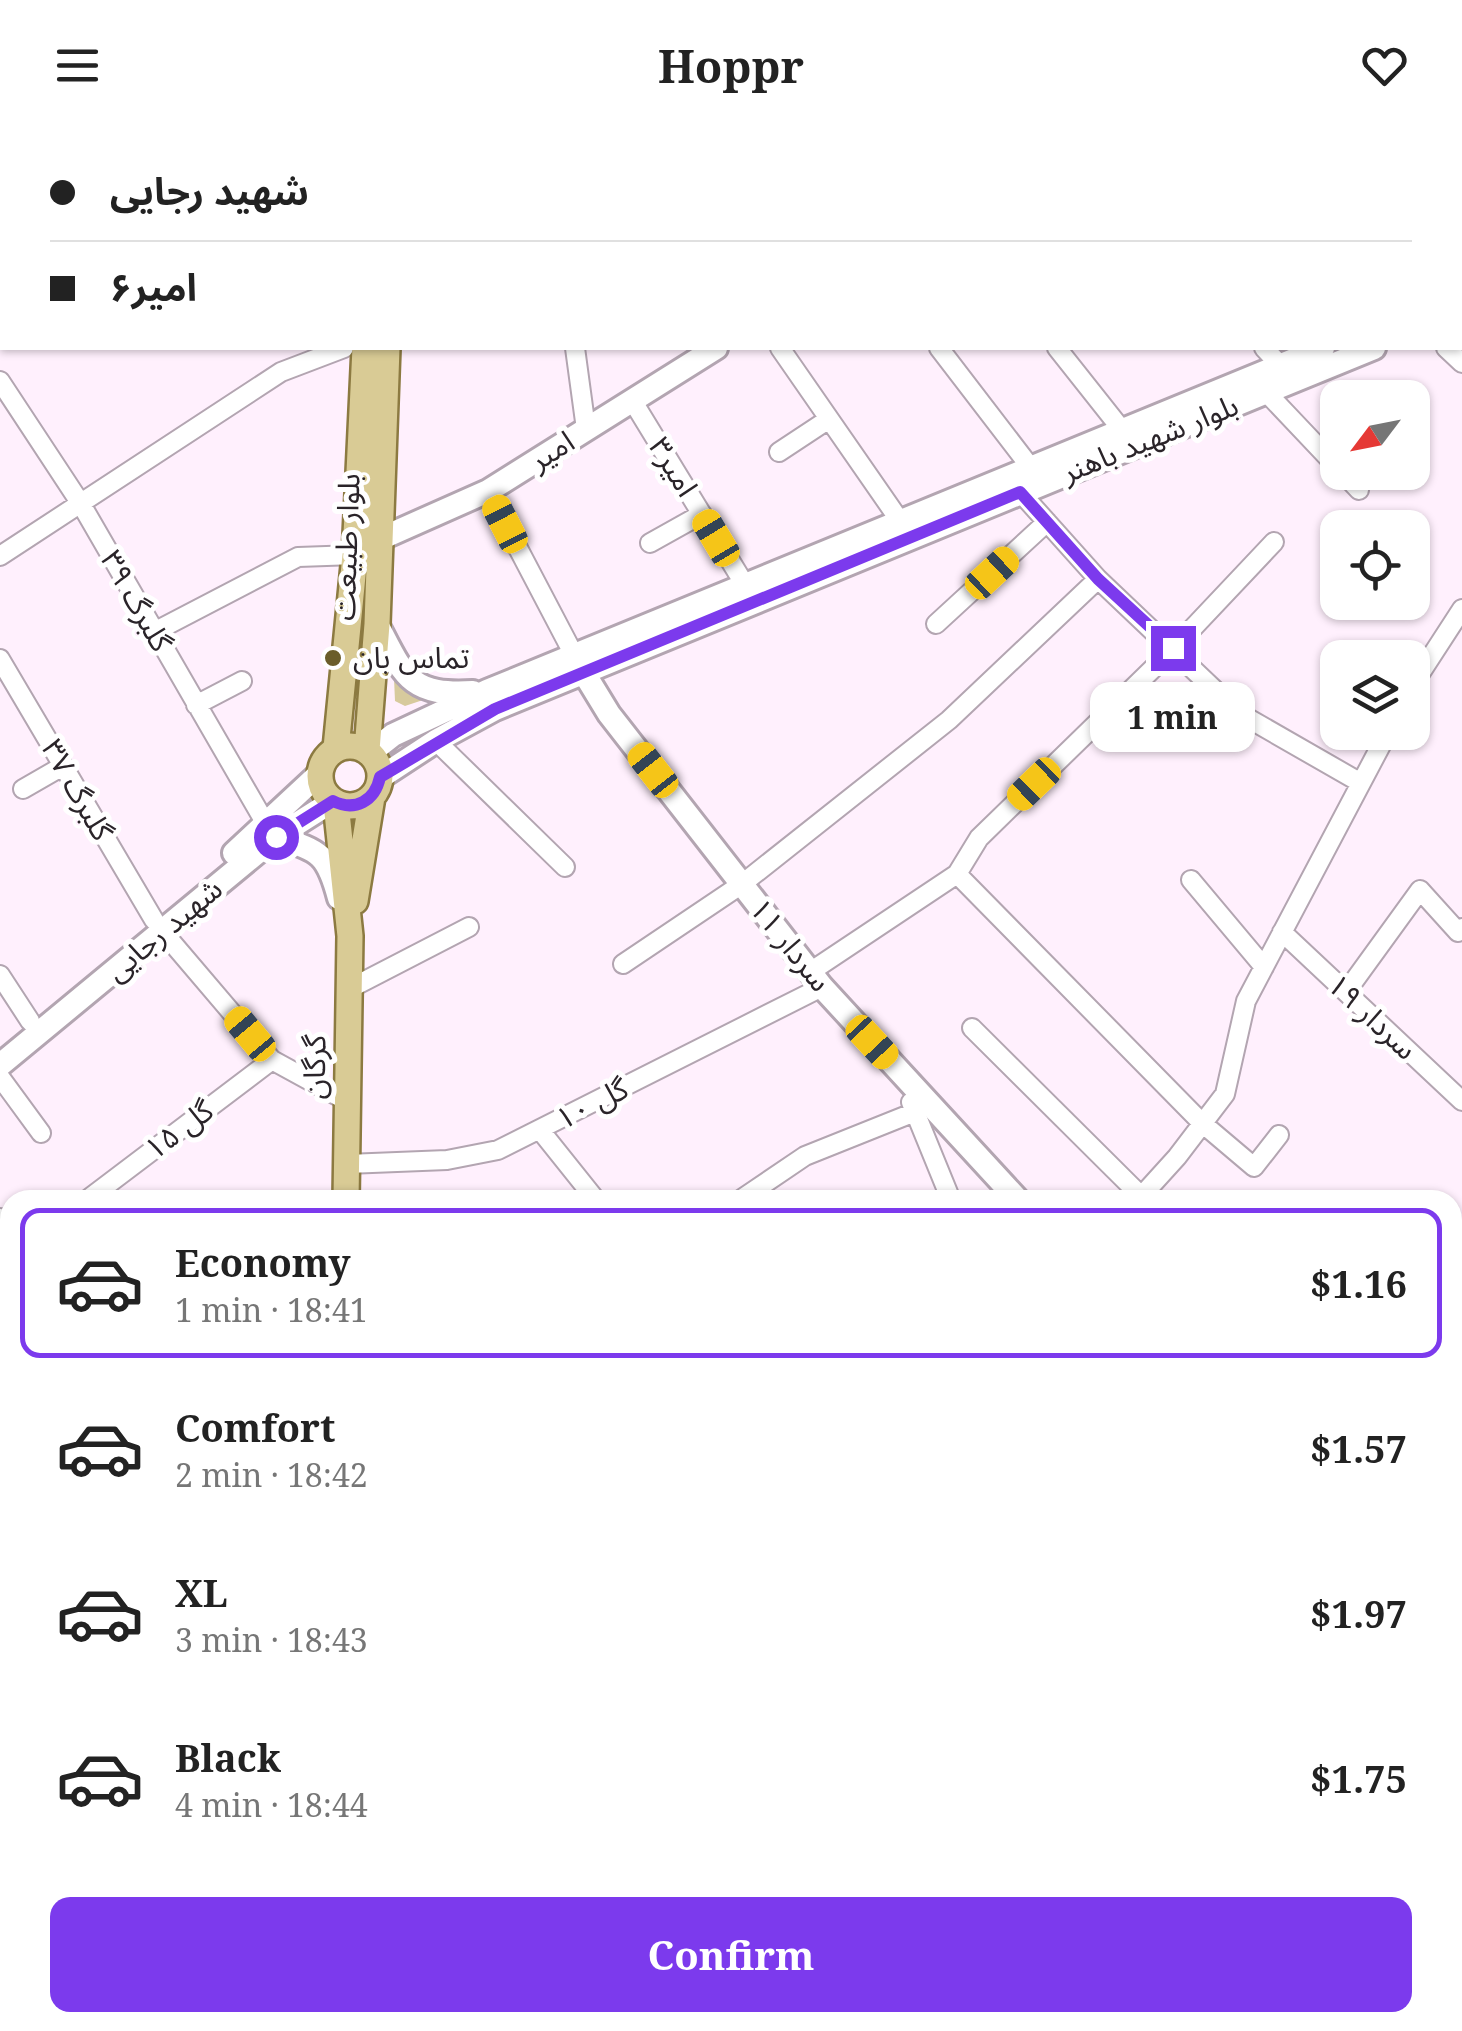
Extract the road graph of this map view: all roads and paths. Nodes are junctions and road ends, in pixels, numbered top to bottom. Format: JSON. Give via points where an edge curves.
{"nodes":[{"id":1,"x":339,"y":350,"type":"edge"},
{"id":2,"x":365,"y":350,"type":"edge"},
{"id":3,"x":388,"y":350,"type":"edge"},
{"id":4,"x":575,"y":350,"type":"edge"},
{"id":5,"x":708,"y":350,"type":"edge"},
{"id":6,"x":781,"y":350,"type":"edge"},
{"id":7,"x":941,"y":350,"type":"edge"},
{"id":8,"x":1059,"y":350,"type":"edge"},
{"id":9,"x":1310,"y":350,"type":"edge"},
{"id":10,"x":1369,"y":350,"type":"edge"},
{"id":11,"x":1272,"y":356,"type":"edge"},
{"id":12,"x":0,"y":381,"type":"edge"},
{"id":13,"x":1266,"y":392,"type":"junction"},
{"id":14,"x":632,"y":400,"type":"junction"},
{"id":15,"x":830,"y":419,"type":"junction"},
{"id":16,"x":586,"y":430,"type":"junction"},
{"id":17,"x":1122,"y":430,"type":"junction"},
{"id":18,"x":1320,"y":449,"type":"edge"},
{"id":19,"x":779,"y":452,"type":"dead end"},
{"id":20,"x":1031,"y":468,"type":"junction"},
{"id":21,"x":488,"y":491,"type":"junction"},
{"id":22,"x":1020,"y":492,"type":"junction"},
{"id":23,"x":80,"y":504,"type":"junction"},
{"id":24,"x":702,"y":514,"type":"junction"},
{"id":25,"x":900,"y":521,"type":"junction"},
{"id":26,"x":1046,"y":522,"type":"junction"},
{"id":27,"x":380,"y":538,"type":"junction"},
{"id":28,"x":1274,"y":542,"type":"dead end"},
{"id":29,"x":650,"y":543,"type":"dead end"},
{"id":30,"x":355,"y":555,"type":"junction"},
{"id":31,"x":0,"y":556,"type":"edge"},
{"id":32,"x":1098,"y":579,"type":"junction"},
{"id":33,"x":746,"y":584,"type":"junction"},
{"id":34,"x":1462,"y":610,"type":"edge"},
{"id":35,"x":377,"y":624,"type":"junction"},
{"id":36,"x":936,"y":624,"type":"dead end"},
{"id":37,"x":154,"y":632,"type":"junction"},
{"id":38,"x":1173,"y":648,"type":"junction"},
{"id":39,"x":0,"y":659,"type":"edge"},
{"id":40,"x":1430,"y":659,"type":"edge"},
{"id":41,"x":579,"y":664,"type":"junction"},
{"id":42,"x":242,"y":680,"type":"dead end"},
{"id":43,"x":487,"y":691,"type":"junction"},
{"id":44,"x":196,"y":705,"type":"junction"},
{"id":45,"x":436,"y":741,"type":"junction"},
{"id":46,"x":336,"y":748,"type":"junction"},
{"id":47,"x":1378,"y":750,"type":"edge"},
{"id":48,"x":368,"y":752,"type":"junction"},
{"id":49,"x":63,"y":766,"type":"junction"},
{"id":50,"x":319,"y":774,"type":"junction"},
{"id":51,"x":1361,"y":783,"type":"junction"},
{"id":52,"x":376,"y":787,"type":"junction"},
{"id":53,"x":23,"y":788,"type":"dead end"},
{"id":54,"x":334,"y":802,"type":"junction"},
{"id":55,"x":271,"y":831,"type":"junction"},
{"id":56,"x":565,"y":866,"type":"dead end"},
{"id":57,"x":957,"y":874,"type":"junction"},
{"id":58,"x":1191,"y":880,"type":"dead end"},
{"id":59,"x":742,"y":884,"type":"junction"},
{"id":60,"x":158,"y":926,"type":"junction"},
{"id":61,"x":469,"y":927,"type":"dead end"},
{"id":62,"x":1462,"y":928,"type":"edge"},
{"id":63,"x":1282,"y":932,"type":"junction"},
{"id":64,"x":350,"y":936,"type":"junction"},
{"id":65,"x":623,"y":964,"type":"dead end"},
{"id":66,"x":1264,"y":967,"type":"junction"},
{"id":67,"x":0,"y":975,"type":"edge"},
{"id":68,"x":816,"y":980,"type":"junction"},
{"id":69,"x":349,"y":989,"type":"junction"},
{"id":70,"x":1346,"y":992,"type":"junction"},
{"id":71,"x":30,"y":1021,"type":"junction"},
{"id":72,"x":972,"y":1028,"type":"dead end"},
{"id":73,"x":0,"y":1046,"type":"edge"},
{"id":74,"x":272,"y":1060,"type":"junction"},
{"id":75,"x":0,"y":1065,"type":"edge"},
{"id":76,"x":897,"y":1069,"type":"junction"},
{"id":77,"x":0,"y":1077,"type":"edge"},
{"id":78,"x":347,"y":1101,"type":"junction"},
{"id":79,"x":1462,"y":1101,"type":"edge"},
{"id":80,"x":915,"y":1112,"type":"junction"},
{"id":81,"x":1202,"y":1123,"type":"junction"},
{"id":82,"x":540,"y":1130,"type":"junction"},
{"id":83,"x":40,"y":1134,"type":"dead end"},
{"id":84,"x":1279,"y":1134,"type":"dead end"},
{"id":85,"x":346,"y":1164,"type":"junction"},
{"id":86,"x":99,"y":1190,"type":"edge"},
{"id":87,"x":346,"y":1190,"type":"edge"},
{"id":88,"x":588,"y":1190,"type":"edge"},
{"id":89,"x":755,"y":1190,"type":"edge"},
{"id":90,"x":946,"y":1190,"type":"edge"},
{"id":91,"x":1009,"y":1190,"type":"edge"},
{"id":92,"x":1131,"y":1190,"type":"edge"},
{"id":93,"x":1146,"y":1190,"type":"edge"}],
"edges":[{"from":1,"to":23,"type":"street","via":[[281,372]]},
{"from":2,"to":30,"type":"main road","name":"بلوار طبیعت"},
{"from":3,"to":27,"type":"main road","name":"بلوار طبیعت"},
{"from":4,"to":16,"type":"street"},
{"from":5,"to":14,"type":"main road","name":"امیر"},
{"from":6,"to":15,"type":"street"},
{"from":7,"to":20,"type":"street"},
{"from":8,"to":17,"type":"street"},
{"from":9,"to":11,"type":"main road","name":"بلوار شهید باهنر"},
{"from":10,"to":13,"type":"main road","name":"بلوار شهید باهنر"},
{"from":11,"to":17,"type":"main road","name":"بلوار شهید باهنر"},
{"from":12,"to":23,"type":"street","name":"گلبرگ ۳۹"},
{"from":13,"to":18,"type":"street"},
{"from":13,"to":22,"type":"main road","name":"بلوار شهید باهنر"},
{"from":14,"to":16,"type":"main road","name":"امیر"},
{"from":14,"to":24,"type":"street","name":"امیر۳"},
{"from":15,"to":19,"type":"street"},
{"from":15,"to":25,"type":"street"},
{"from":16,"to":21,"type":"main road","name":"امیر"},
{"from":17,"to":20,"type":"main road","name":"بلوار شهید باهنر"},
{"from":20,"to":25,"type":"main road","name":"بلوار شهید باهنر"},
{"from":21,"to":27,"type":"main road","name":"امیر"},
{"from":21,"to":41,"type":"street"},
{"from":22,"to":26,"type":"street"},
{"from":22,"to":41,"type":"main road","name":"بلوار شهید باهنر"},
{"from":23,"to":31,"type":"street"},
{"from":23,"to":37,"type":"street","name":"گلبرگ ۳۹"},
{"from":24,"to":29,"type":"street"},
{"from":24,"to":33,"type":"street","name":"امیر۳"},
{"from":25,"to":33,"type":"main road","name":"بلوار شهید باهنر"},
{"from":26,"to":32,"type":"street"},
{"from":26,"to":36,"type":"street"},
{"from":27,"to":35,"type":"main road","name":"بلوار طبیعت"},
{"from":28,"to":38,"type":"street"},
{"from":30,"to":37,"type":"street","via":[[298,557]]},
{"from":30,"to":46,"type":"main road","name":"بلوار طبیعت"},
{"from":32,"to":38,"type":"street"},
{"from":32,"to":59,"type":"street","via":[[949,720]]},
{"from":33,"to":41,"type":"main road","name":"بلوار شهید باهنر"},
{"from":34,"to":40,"type":"street"},
{"from":35,"to":43,"type":"main road","via":[[405,676],[443,694]]},
{"from":35,"to":48,"type":"main road","name":"بلوار طبیعت"},
{"from":37,"to":44,"type":"street","name":"گلبرگ ۳۹"},
{"from":38,"to":51,"type":"street","via":[[1238,713]]},
{"from":38,"to":57,"type":"street","via":[[979,838]]},
{"from":39,"to":49,"type":"street","name":"گلبرگ ۳۷"},
{"from":41,"to":43,"type":"main road","name":"بلوار شهید باهنر"},
{"from":41,"to":45,"type":"main road","name":"بلوار شهید باهنر"},
{"from":41,"to":59,"type":"main road","name":"سردار ۱۱","via":[[608,714]]},
{"from":42,"to":44,"type":"street"},
{"from":43,"to":48,"type":"main road","name":"بلوار شهید باهنر"},
{"from":44,"to":55,"type":"street","name":"گلبرگ ۳۹"},
{"from":45,"to":52,"type":"main road","name":"بلوار شهید باهنر"},
{"from":45,"to":56,"type":"street"},
{"from":46,"to":48,"type":"main road"},
{"from":46,"to":50,"type":"main road"},
{"from":47,"to":51,"type":"street"},
{"from":48,"to":52,"type":"main road","via":[[379,766]]},
{"from":49,"to":53,"type":"street"},
{"from":49,"to":60,"type":"street","name":"گلبرگ ۳۷"},
{"from":50,"to":54,"type":"main road"},
{"from":50,"to":55,"type":"main road","name":"شهید رجایی"},
{"from":51,"to":63,"type":"street"},
{"from":52,"to":54,"type":"main road","via":[[354,806]]},
{"from":52,"to":64,"type":"main road"},
{"from":54,"to":55,"type":"main road","name":"شهید رجایی"},
{"from":54,"to":64,"type":"main road"},
{"from":55,"to":60,"type":"main road","name":"شهید رجایی"},
{"from":55,"to":64,"type":"main road","via":[[326,859]]},
{"from":57,"to":68,"type":"street","name":"گل ۱۰"},
{"from":57,"to":81,"type":"street"},
{"from":58,"to":66,"type":"street"},
{"from":59,"to":65,"type":"street"},
{"from":59,"to":68,"type":"main road","name":"سردار ۱۱"},
{"from":60,"to":71,"type":"main road","name":"شهید رجایی"},
{"from":60,"to":74,"type":"street","name":"گلبرگ ۳۷"},
{"from":60,"to":75,"type":"main road","name":"شهید رجایی"},
{"from":61,"to":69,"type":"street"},
{"from":62,"to":70,"type":"street","via":[[1458,932],[1420,890]]},
{"from":63,"to":66,"type":"street"},
{"from":63,"to":70,"type":"street","name":"سردار ۱۹"},
{"from":64,"to":69,"type":"main road","name":"گرگان"},
{"from":66,"to":81,"type":"street","via":[[1246,1001],[1225,1094]]},
{"from":67,"to":71,"type":"street"},
{"from":68,"to":76,"type":"main road","name":"سردار ۱۱"},
{"from":68,"to":82,"type":"street","name":"گل ۱۰"},
{"from":69,"to":78,"type":"main road","name":"گرگان"},
{"from":70,"to":79,"type":"street","name":"سردار ۱۹"},
{"from":71,"to":73,"type":"main road","name":"شهید رجایی"},
{"from":72,"to":92,"type":"street"},
{"from":74,"to":78,"type":"street"},
{"from":74,"to":86,"type":"street","name":"گل ۱۵"},
{"from":76,"to":80,"type":"street"},
{"from":76,"to":91,"type":"main road","name":"سردار ۱۱"},
{"from":77,"to":83,"type":"street"},
{"from":78,"to":85,"type":"main road","name":"گرگان"},
{"from":80,"to":89,"type":"street","via":[[806,1156]]},
{"from":80,"to":90,"type":"street"},
{"from":81,"to":84,"type":"street","via":[[1254,1167]]},
{"from":81,"to":93,"type":"street"},
{"from":82,"to":85,"type":"street","name":"گل ۱۰","via":[[498,1150],[447,1160]]},
{"from":82,"to":88,"type":"street"},
{"from":85,"to":87,"type":"main road","name":"گرگان"}]}
